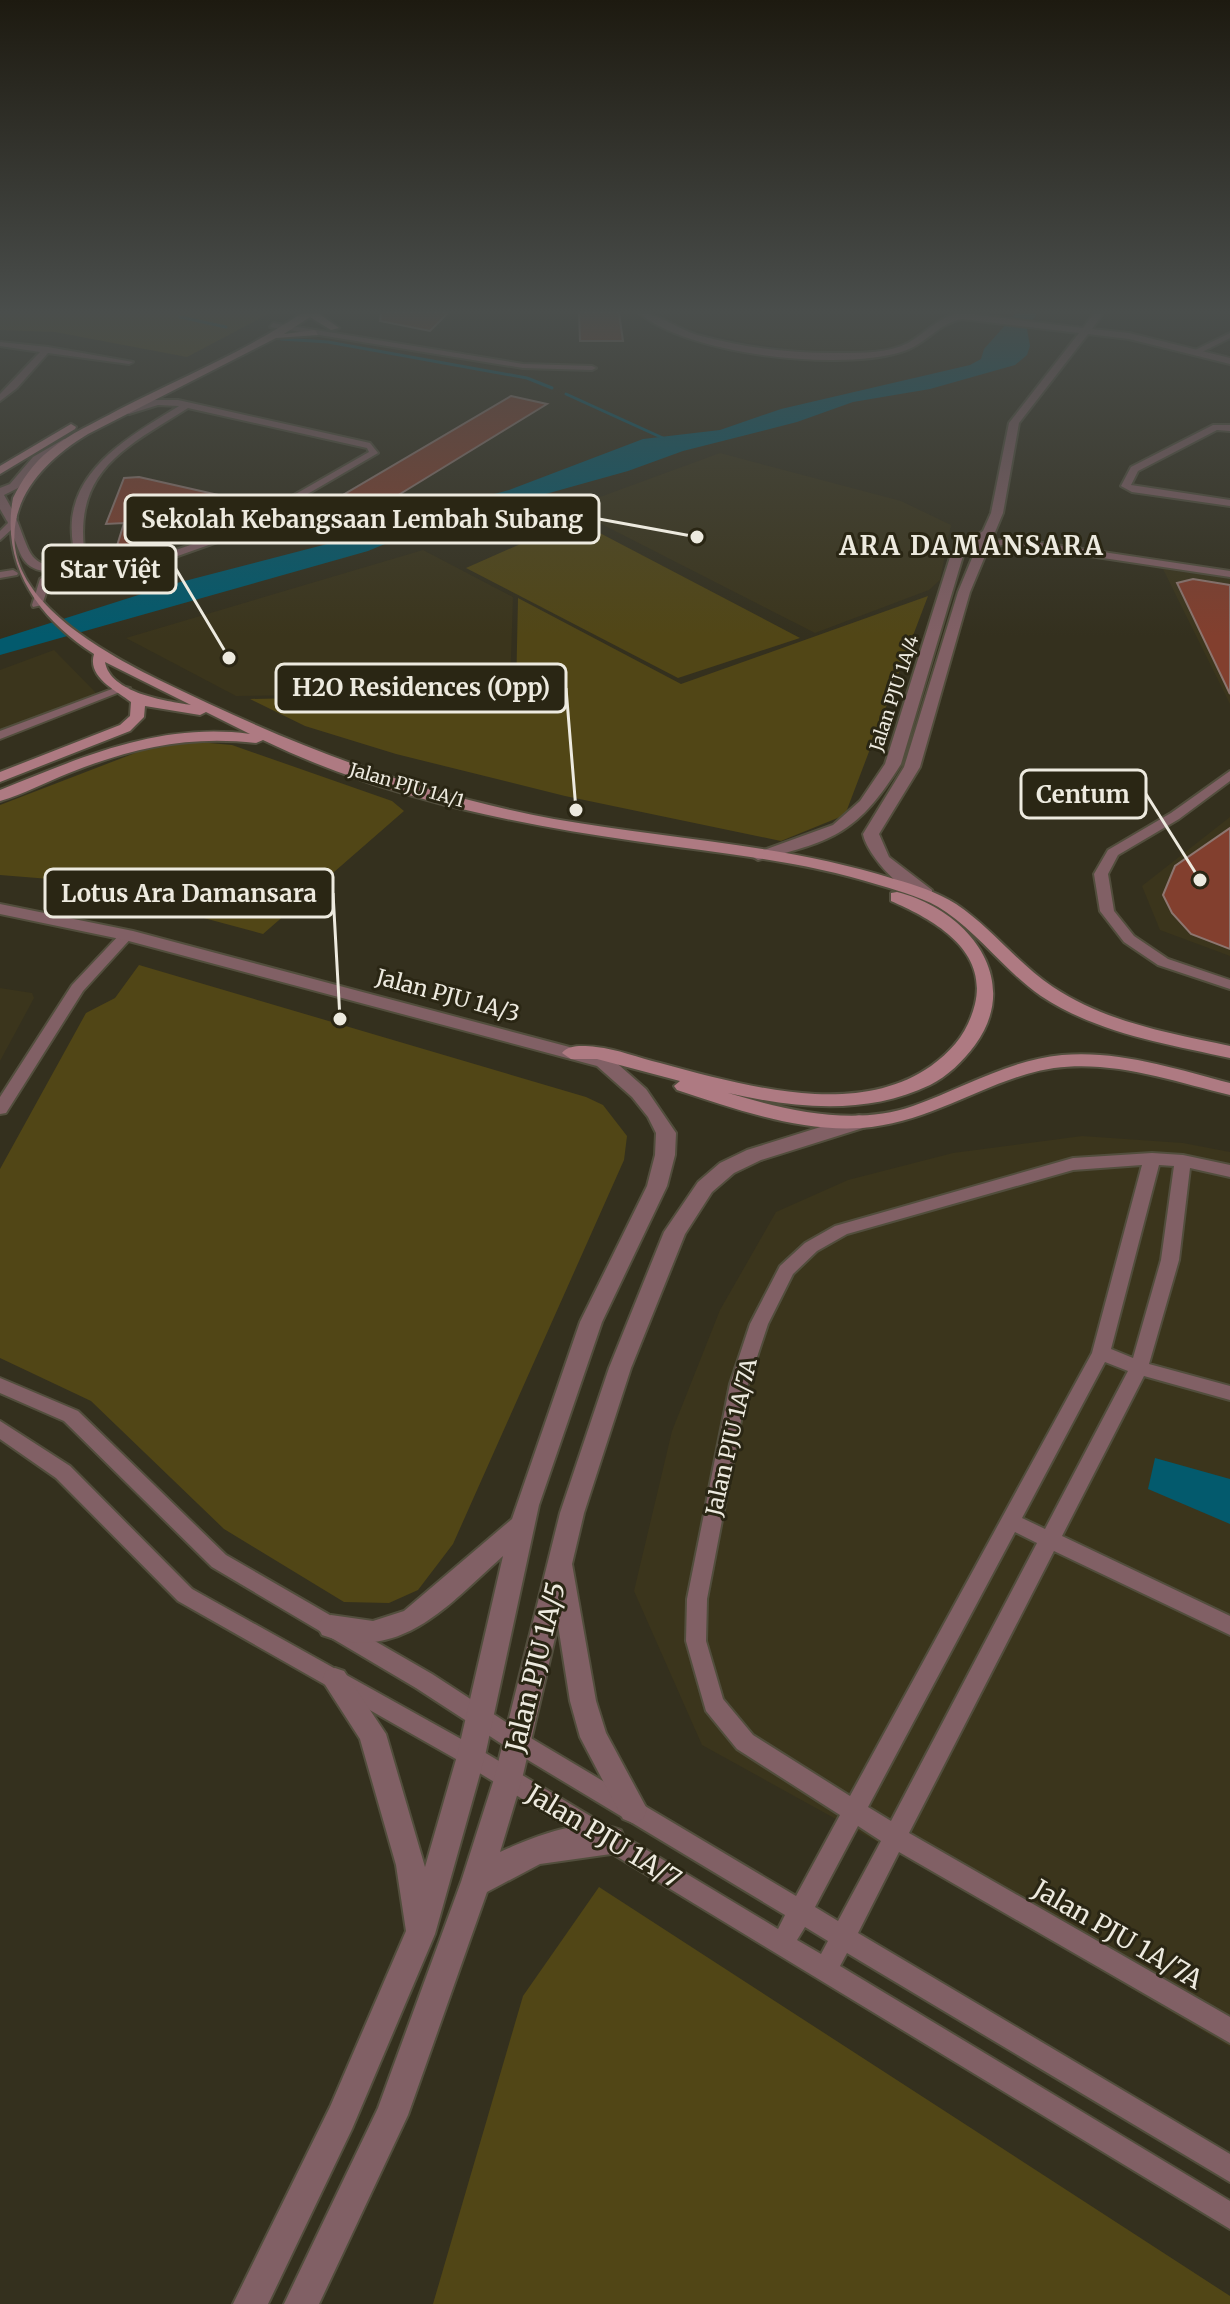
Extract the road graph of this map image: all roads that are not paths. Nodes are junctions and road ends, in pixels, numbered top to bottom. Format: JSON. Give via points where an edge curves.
{"nodes":[{"id":1,"x":84,"y":421,"type":"edge"},
{"id":2,"x":106,"y":421,"type":"edge"},
{"id":3,"x":159,"y":421,"type":"edge"},
{"id":4,"x":256,"y":421,"type":"edge"},
{"id":5,"x":1016,"y":421,"type":"edge"},
{"id":6,"x":1230,"y":428,"type":"edge"},
{"id":7,"x":75,"y":437,"type":"junction"},
{"id":8,"x":0,"y":471,"type":"edge"},
{"id":9,"x":0,"y":496,"type":"edge"},
{"id":10,"x":1230,"y":503,"type":"edge"},
{"id":11,"x":10,"y":522,"type":"junction"},
{"id":12,"x":0,"y":537,"type":"edge"},
{"id":13,"x":987,"y":538,"type":"junction"},
{"id":14,"x":81,"y":565,"type":"junction"},
{"id":15,"x":63,"y":569,"type":"junction"},
{"id":16,"x":6,"y":574,"type":"edge"},
{"id":17,"x":1230,"y":574,"type":"edge"},
{"id":18,"x":37,"y":605,"type":"junction"},
{"id":19,"x":98,"y":654,"type":"junction"},
{"id":20,"x":124,"y":688,"type":"junction"},
{"id":21,"x":138,"y":701,"type":"junction"},
{"id":22,"x":219,"y":713,"type":"junction"},
{"id":23,"x":0,"y":735,"type":"edge"},
{"id":24,"x":287,"y":746,"type":"junction"},
{"id":25,"x":1230,"y":775,"type":"edge"},
{"id":26,"x":0,"y":777,"type":"edge"},
{"id":27,"x":875,"y":794,"type":"junction"},
{"id":28,"x":0,"y":796,"type":"edge"},
{"id":29,"x":895,"y":796,"type":"junction"},
{"id":30,"x":656,"y":840,"type":"junction"},
{"id":31,"x":758,"y":855,"type":"junction"},
{"id":32,"x":926,"y":894,"type":"junction"},
{"id":33,"x":0,"y":909,"type":"edge"},
{"id":34,"x":127,"y":935,"type":"junction"},
{"id":35,"x":1230,"y":985,"type":"edge"},
{"id":36,"x":1230,"y":1052,"type":"edge"},
{"id":37,"x":571,"y":1053,"type":"junction"},
{"id":38,"x":604,"y":1062,"type":"junction"},
{"id":39,"x":1230,"y":1089,"type":"edge"},
{"id":40,"x":0,"y":1109,"type":"edge"},
{"id":41,"x":859,"y":1122,"type":"junction"},
{"id":42,"x":1152,"y":1159,"type":"junction"},
{"id":43,"x":1183,"y":1161,"type":"junction"},
{"id":44,"x":1230,"y":1171,"type":"edge"},
{"id":45,"x":1101,"y":1353,"type":"junction"},
{"id":46,"x":1139,"y":1368,"type":"junction"},
{"id":47,"x":0,"y":1385,"type":"edge"},
{"id":48,"x":1230,"y":1393,"type":"edge"},
{"id":49,"x":0,"y":1429,"type":"edge"},
{"id":50,"x":1010,"y":1521,"type":"junction"},
{"id":51,"x":523,"y":1524,"type":"junction"},
{"id":52,"x":1050,"y":1539,"type":"junction"},
{"id":53,"x":561,"y":1561,"type":"junction"},
{"id":54,"x":1230,"y":1626,"type":"edge"},
{"id":55,"x":331,"y":1627,"type":"junction"},
{"id":56,"x":335,"y":1680,"type":"junction"},
{"id":57,"x":481,"y":1718,"type":"junction"},
{"id":58,"x":516,"y":1741,"type":"junction"},
{"id":59,"x":471,"y":1756,"type":"junction"},
{"id":60,"x":508,"y":1779,"type":"junction"},
{"id":61,"x":854,"y":1808,"type":"junction"},
{"id":62,"x":633,"y":1809,"type":"junction"},
{"id":63,"x":895,"y":1837,"type":"junction"},
{"id":64,"x":611,"y":1840,"type":"junction"},
{"id":65,"x":476,"y":1882,"type":"junction"},
{"id":66,"x":801,"y":1910,"type":"junction"},
{"id":67,"x":420,"y":1934,"type":"junction"},
{"id":68,"x":844,"y":1936,"type":"junction"},
{"id":69,"x":782,"y":1945,"type":"junction"},
{"id":70,"x":825,"y":1971,"type":"junction"},
{"id":71,"x":1230,"y":2031,"type":"edge"},
{"id":72,"x":1230,"y":2169,"type":"edge"},
{"id":73,"x":1230,"y":2216,"type":"edge"},
{"id":74,"x":250,"y":2304,"type":"edge"},
{"id":75,"x":301,"y":2304,"type":"edge"}],
"edges":[{"from":1,"to":8,"type":"main road"},
{"from":2,"to":7,"type":"main road"},
{"from":3,"to":14,"type":"street","via":[[90,478],[74,519]]},
{"from":4,"to":14,"type":"street","via":[[370,446],[374,453],[223,539],[172,555]]},
{"from":5,"to":13,"type":"street","name":"Jalan PJU 1A/4"},
{"from":6,"to":10,"type":"street","via":[[1216,427],[1134,469],[1126,486]]},
{"from":7,"to":9,"type":"street","via":[[37,459]]},
{"from":7,"to":11,"type":"main road","via":[[39,465]]},
{"from":9,"to":11,"type":"street"},
{"from":11,"to":12,"type":"street"},
{"from":11,"to":15,"type":"street","via":[[29,562]]},
{"from":11,"to":16,"type":"main road","name":"Jalan PJU 1A/1"},
{"from":13,"to":17,"type":"street"},
{"from":13,"to":27,"type":"street","name":"Jalan PJU 1A/4","via":[[957,554],[893,764]]},
{"from":13,"to":29,"type":"street","name":"Jalan PJU 1A/4","via":[[961,601],[912,767]]},
{"from":14,"to":15,"type":"street"},
{"from":15,"to":18,"type":"street","via":[[45,579]]},
{"from":16,"to":18,"type":"main road","name":"Jalan PJU 1A/1"},
{"from":18,"to":19,"type":"main road","name":"Jalan PJU 1A/1"},
{"from":19,"to":20,"type":"main road","via":[[101,672]]},
{"from":19,"to":22,"type":"main road","name":"Jalan PJU 1A/1"},
{"from":20,"to":21,"type":"main road"},
{"from":20,"to":23,"type":"street"},
{"from":21,"to":22,"type":"main road"},
{"from":21,"to":26,"type":"main road","via":[[137,717],[125,728]]},
{"from":22,"to":24,"type":"main road","name":"Jalan PJU 1A/1"},
{"from":24,"to":28,"type":"main road","via":[[217,733],[156,737]]},
{"from":24,"to":30,"type":"main road","name":"Jalan PJU 1A/1","via":[[439,796]]},
{"from":25,"to":35,"type":"street","via":[[1113,853],[1101,874],[1107,911],[1129,939],[1163,962]]},
{"from":27,"to":29,"type":"street"},
{"from":27,"to":31,"type":"street","name":"Jalan PJU 1A/4","via":[[836,832]]},
{"from":29,"to":32,"type":"street","name":"Jalan PJU 1A/4","via":[[871,841],[884,860]]},
{"from":30,"to":31,"type":"main road","name":"Jalan PJU 1A/1"},
{"from":30,"to":37,"type":"main road","via":[[676,850],[912,902],[942,920],[973,949],[987,984],[985,1010],[956,1058],[936,1075],[881,1096],[839,1100],[772,1095],[597,1053]]},
{"from":31,"to":32,"type":"main road","name":"Jalan PJU 1A/1"},
{"from":32,"to":36,"type":"main road","name":"Jalan PJU 1A/1","via":[[984,934],[1026,976],[1090,1016]]},
{"from":33,"to":34,"type":"street","name":"Jalan PJU 1A/3"},
{"from":34,"to":37,"type":"street","name":"Jalan PJU 1A/3"},
{"from":34,"to":40,"type":"street","via":[[77,988]]},
{"from":37,"to":38,"type":"street","name":"Jalan PJU 1A/3"},
{"from":38,"to":41,"type":"main road","via":[[758,1108]]},
{"from":38,"to":51,"type":"street","name":"Jalan PJU 1A/5","via":[[656,1114],[666,1133],[665,1155],[657,1186],[591,1322]]},
{"from":39,"to":41,"type":"main road","via":[[1121,1064],[1062,1061],[1014,1071],[913,1113]]},
{"from":41,"to":53,"type":"street","name":"Jalan PJU 1A/5","via":[[727,1168],[691,1206],[675,1232],[620,1368]]},
{"from":42,"to":43,"type":"street","name":"Jalan PJU 1A/7A"},
{"from":42,"to":45,"type":"street"},
{"from":42,"to":61,"type":"street","name":"Jalan PJU 1A/7A","via":[[1073,1164],[841,1230],[786,1270],[759,1324],[733,1415],[697,1599],[696,1641],[714,1704],[728,1726],[745,1742]]},
{"from":43,"to":44,"type":"street","name":"Jalan PJU 1A/7A"},
{"from":43,"to":46,"type":"street","via":[[1170,1260]]},
{"from":45,"to":46,"type":"street"},
{"from":45,"to":50,"type":"street"},
{"from":46,"to":48,"type":"street"},
{"from":46,"to":52,"type":"street"},
{"from":47,"to":55,"type":"street","name":"Jalan PJU 1A/7","via":[[71,1416],[219,1561]]},
{"from":49,"to":56,"type":"street","name":"Jalan PJU 1A/7","via":[[63,1472],[185,1595]]},
{"from":50,"to":52,"type":"street"},
{"from":50,"to":61,"type":"street"},
{"from":51,"to":55,"type":"street","via":[[413,1619],[373,1633]]},
{"from":51,"to":57,"type":"street","name":"Jalan PJU 1A/5"},
{"from":52,"to":54,"type":"street"},
{"from":52,"to":63,"type":"street"},
{"from":53,"to":58,"type":"street","name":"Jalan PJU 1A/5"},
{"from":53,"to":62,"type":"street","via":[[583,1701],[594,1737]]},
{"from":55,"to":57,"type":"street","name":"Jalan PJU 1A/7"},
{"from":56,"to":59,"type":"street","name":"Jalan PJU 1A/7"},
{"from":56,"to":67,"type":"street","via":[[377,1746],[410,1865]]},
{"from":57,"to":58,"type":"street","name":"Jalan PJU 1A/7"},
{"from":57,"to":59,"type":"street","name":"Jalan PJU 1A/5"},
{"from":58,"to":60,"type":"street","name":"Jalan PJU 1A/5"},
{"from":58,"to":62,"type":"street","name":"Jalan PJU 1A/7"},
{"from":59,"to":60,"type":"street","name":"Jalan PJU 1A/7"},
{"from":59,"to":67,"type":"street","name":"Jalan PJU 1A/5"},
{"from":60,"to":64,"type":"street","name":"Jalan PJU 1A/7"},
{"from":60,"to":65,"type":"street","name":"Jalan PJU 1A/5"},
{"from":61,"to":63,"type":"street","name":"Jalan PJU 1A/7A"},
{"from":61,"to":66,"type":"street"},
{"from":62,"to":66,"type":"street","name":"Jalan PJU 1A/7"},
{"from":63,"to":68,"type":"street"},
{"from":63,"to":71,"type":"street","name":"Jalan PJU 1A/7A"},
{"from":64,"to":65,"type":"street","via":[[552,1844]]},
{"from":64,"to":69,"type":"street","name":"Jalan PJU 1A/7"},
{"from":65,"to":75,"type":"street","name":"Jalan PJU 1A/5","via":[[392,2115]]},
{"from":66,"to":68,"type":"street","name":"Jalan PJU 1A/7"},
{"from":66,"to":69,"type":"street"},
{"from":67,"to":74,"type":"street","name":"Jalan PJU 1A/5","via":[[341,2118]]},
{"from":68,"to":70,"type":"street"},
{"from":68,"to":72,"type":"street","name":"Jalan PJU 1A/7"},
{"from":69,"to":70,"type":"street","name":"Jalan PJU 1A/7"},
{"from":70,"to":73,"type":"street","name":"Jalan PJU 1A/7"}]}
